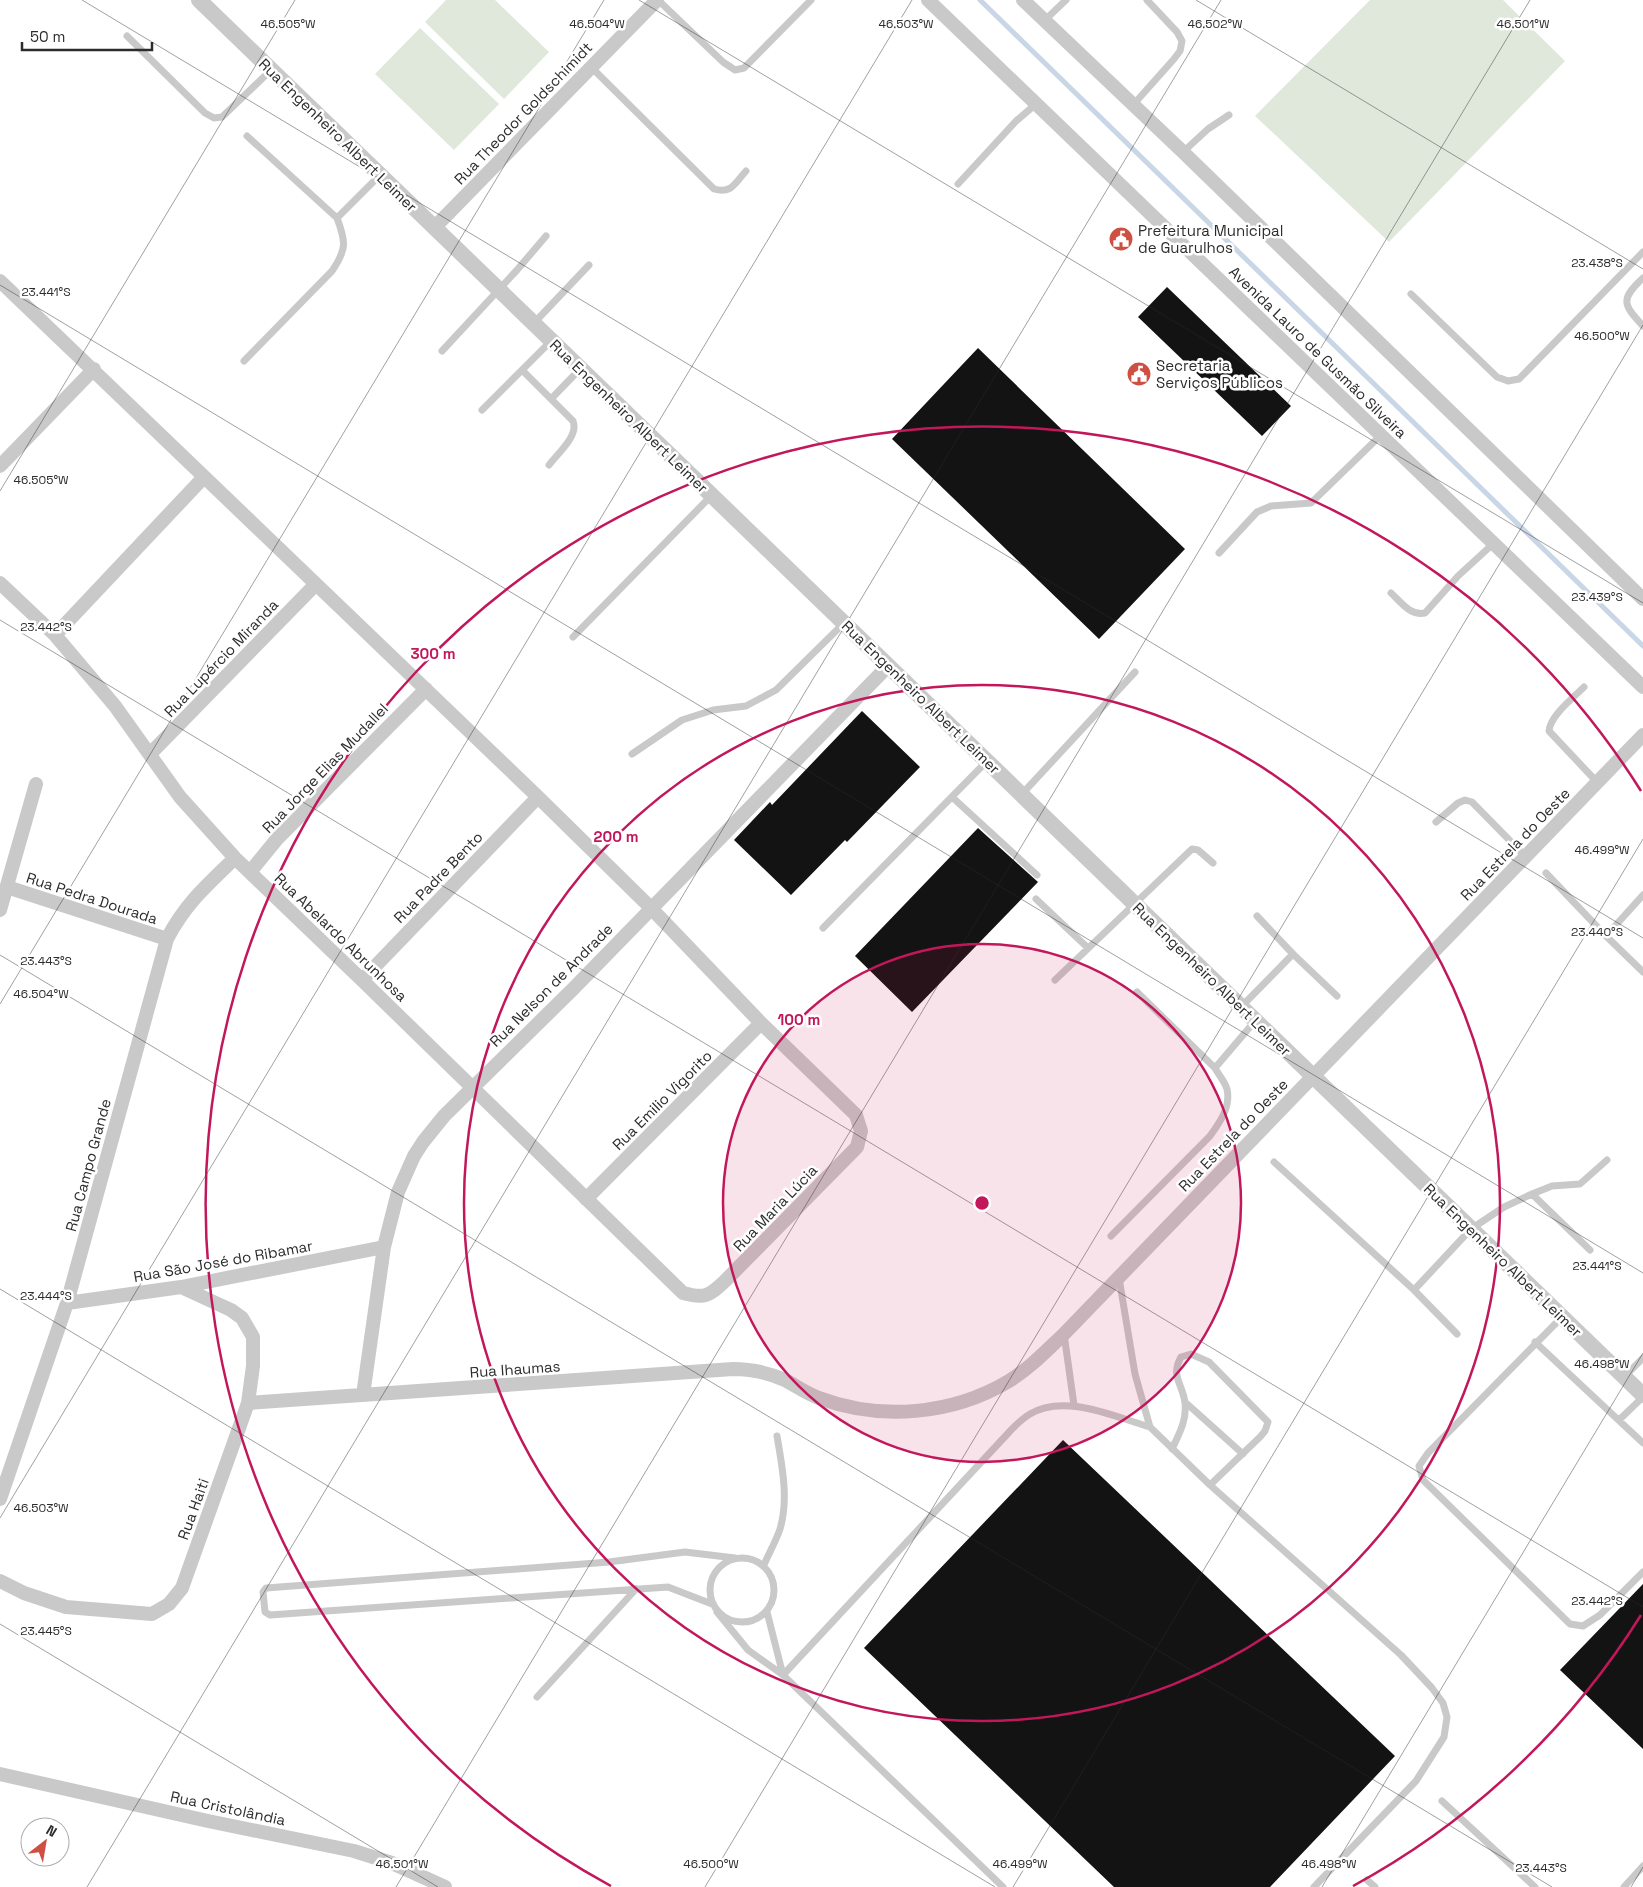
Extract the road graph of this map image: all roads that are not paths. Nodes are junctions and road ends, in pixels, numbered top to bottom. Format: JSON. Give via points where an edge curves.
{"nodes":[{"id":1,"x":199,"y":0,"type":"edge"},
{"id":2,"x":657,"y":0,"type":"edge"},
{"id":3,"x":811,"y":0,"type":"edge"},
{"id":4,"x":928,"y":0,"type":"edge"},
{"id":5,"x":1023,"y":0,"type":"edge"},
{"id":6,"x":1066,"y":0,"type":"edge"},
{"id":7,"x":1147,"y":0,"type":"edge"},
{"id":8,"x":1045,"y":20,"type":"junction"},
{"id":9,"x":127,"y":36,"type":"dead end"},
{"id":10,"x":591,"y":68,"type":"junction"},
{"id":11,"x":271,"y":70,"type":"junction"},
{"id":12,"x":1036,"y":104,"type":"junction"},
{"id":13,"x":1133,"y":105,"type":"junction"},
{"id":14,"x":1229,"y":115,"type":"dead end"},
{"id":15,"x":247,"y":136,"type":"dead end"},
{"id":16,"x":1183,"y":152,"type":"junction"},
{"id":17,"x":746,"y":171,"type":"dead end"},
{"id":18,"x":380,"y":175,"type":"junction"},
{"id":19,"x":958,"y":184,"type":"dead end"},
{"id":20,"x":337,"y":218,"type":"junction"},
{"id":21,"x":434,"y":228,"type":"junction"},
{"id":22,"x":546,"y":236,"type":"dead end"},
{"id":23,"x":1643,"y":252,"type":"edge"},
{"id":24,"x":589,"y":265,"type":"dead end"},
{"id":25,"x":1643,"y":278,"type":"edge"},
{"id":26,"x":0,"y":281,"type":"edge"},
{"id":27,"x":499,"y":290,"type":"junction"},
{"id":28,"x":1411,"y":294,"type":"dead end"},
{"id":29,"x":534,"y":324,"type":"junction"},
{"id":30,"x":1643,"y":326,"type":"edge"},
{"id":31,"x":551,"y":340,"type":"junction"},
{"id":32,"x":442,"y":351,"type":"dead end"},
{"id":33,"x":244,"y":361,"type":"dead end"},
{"id":34,"x":94,"y":369,"type":"junction"},
{"id":35,"x":581,"y":369,"type":"junction"},
{"id":36,"x":522,"y":370,"type":"junction"},
{"id":37,"x":551,"y":399,"type":"junction"},
{"id":38,"x":482,"y":410,"type":"dead end"},
{"id":39,"x":1381,"y":435,"type":"junction"},
{"id":40,"x":549,"y":465,"type":"dead end"},
{"id":41,"x":0,"y":466,"type":"edge"},
{"id":42,"x":204,"y":477,"type":"junction"},
{"id":43,"x":712,"y":495,"type":"junction"},
{"id":44,"x":1494,"y":543,"type":"junction"},
{"id":45,"x":1219,"y":553,"type":"dead end"},
{"id":46,"x":0,"y":583,"type":"edge"},
{"id":47,"x":315,"y":585,"type":"junction"},
{"id":48,"x":1391,"y":593,"type":"dead end"},
{"id":49,"x":1643,"y":599,"type":"edge"},
{"id":50,"x":844,"y":623,"type":"junction"},
{"id":51,"x":56,"y":635,"type":"junction"},
{"id":52,"x":573,"y":637,"type":"dead end"},
{"id":53,"x":888,"y":666,"type":"junction"},
{"id":54,"x":1135,"y":672,"type":"dead end"},
{"id":55,"x":1584,"y":687,"type":"dead end"},
{"id":56,"x":1643,"y":687,"type":"edge"},
{"id":57,"x":426,"y":689,"type":"junction"},
{"id":58,"x":1643,"y":735,"type":"edge"},
{"id":59,"x":150,"y":754,"type":"junction"},
{"id":60,"x":632,"y":754,"type":"dead end"},
{"id":61,"x":987,"y":761,"type":"junction"},
{"id":62,"x":1597,"y":782,"type":"junction"},
{"id":63,"x":36,"y":784,"type":"dead end"},
{"id":64,"x":1021,"y":795,"type":"junction"},
{"id":65,"x":538,"y":797,"type":"junction"},
{"id":66,"x":952,"y":797,"type":"junction"},
{"id":67,"x":1436,"y":822,"type":"dead end"},
{"id":68,"x":1525,"y":856,"type":"junction"},
{"id":69,"x":235,"y":858,"type":"junction"},
{"id":70,"x":1213,"y":863,"type":"dead end"},
{"id":71,"x":250,"y":872,"type":"junction"},
{"id":72,"x":1546,"y":873,"type":"dead end"},
{"id":73,"x":1036,"y":875,"type":"dead end"},
{"id":74,"x":7,"y":887,"type":"junction"},
{"id":75,"x":1643,"y":895,"type":"edge"},
{"id":76,"x":1036,"y":899,"type":"dead end"},
{"id":77,"x":1134,"y":904,"type":"junction"},
{"id":78,"x":650,"y":907,"type":"junction"},
{"id":79,"x":0,"y":910,"type":"edge"},
{"id":80,"x":1257,"y":916,"type":"dead end"},
{"id":81,"x":823,"y":928,"type":"dead end"},
{"id":82,"x":1606,"y":936,"type":"junction"},
{"id":83,"x":168,"y":939,"type":"junction"},
{"id":84,"x":1088,"y":948,"type":"junction"},
{"id":85,"x":1293,"y":954,"type":"junction"},
{"id":86,"x":1643,"y":972,"type":"edge"},
{"id":87,"x":362,"y":980,"type":"junction"},
{"id":88,"x":1055,"y":980,"type":"dead end"},
{"id":89,"x":1137,"y":992,"type":"dead end"},
{"id":90,"x":1337,"y":996,"type":"dead end"},
{"id":91,"x":1241,"y":1007,"type":"junction"},
{"id":92,"x":1256,"y":1021,"type":"junction"},
{"id":93,"x":761,"y":1023,"type":"junction"},
{"id":94,"x":1215,"y":1068,"type":"junction"},
{"id":95,"x":1313,"y":1076,"type":"junction"},
{"id":96,"x":472,"y":1088,"type":"junction"},
{"id":97,"x":1607,"y":1160,"type":"dead end"},
{"id":98,"x":1274,"y":1162,"type":"dead end"},
{"id":99,"x":1532,"y":1194,"type":"junction"},
{"id":100,"x":586,"y":1200,"type":"junction"},
{"id":101,"x":1472,"y":1229,"type":"junction"},
{"id":102,"x":1112,"y":1236,"type":"dead end"},
{"id":103,"x":384,"y":1248,"type":"junction"},
{"id":104,"x":1590,"y":1250,"type":"dead end"},
{"id":105,"x":1119,"y":1277,"type":"junction"},
{"id":106,"x":181,"y":1288,"type":"junction"},
{"id":107,"x":1414,"y":1290,"type":"junction"},
{"id":108,"x":683,"y":1293,"type":"joint"},
{"id":109,"x":67,"y":1303,"type":"junction"},
{"id":110,"x":1562,"y":1316,"type":"junction"},
{"id":111,"x":1064,"y":1334,"type":"junction"},
{"id":112,"x":1458,"y":1334,"type":"dead end"},
{"id":113,"x":1535,"y":1342,"type":"junction"},
{"id":114,"x":1643,"y":1358,"type":"edge"},
{"id":115,"x":1624,"y":1377,"type":"junction"},
{"id":116,"x":782,"y":1379,"type":"joint"},
{"id":117,"x":363,"y":1395,"type":"junction"},
{"id":118,"x":1643,"y":1396,"type":"edge"},
{"id":119,"x":1185,"y":1402,"type":"junction"},
{"id":120,"x":248,"y":1403,"type":"junction"},
{"id":121,"x":1074,"y":1405,"type":"junction"},
{"id":122,"x":1619,"y":1420,"type":"junction"},
{"id":123,"x":1150,"y":1427,"type":"junction"},
{"id":124,"x":777,"y":1436,"type":"dead end"},
{"id":125,"x":1643,"y":1443,"type":"edge"},
{"id":126,"x":1172,"y":1449,"type":"junction"},
{"id":127,"x":1243,"y":1454,"type":"junction"},
{"id":128,"x":1210,"y":1485,"type":"junction"},
{"id":129,"x":0,"y":1498,"type":"edge"},
{"id":130,"x":735,"y":1558,"type":"junction"},
{"id":131,"x":764,"y":1565,"type":"junction"},
{"id":132,"x":1643,"y":1572,"type":"edge"},
{"id":133,"x":0,"y":1582,"type":"edge"},
{"id":134,"x":636,"y":1589,"type":"junction"},
{"id":135,"x":712,"y":1604,"type":"junction"},
{"id":136,"x":717,"y":1612,"type":"junction"},
{"id":137,"x":767,"y":1612,"type":"junction"},
{"id":138,"x":783,"y":1675,"type":"junction"},
{"id":139,"x":537,"y":1697,"type":"dead end"},
{"id":140,"x":0,"y":1774,"type":"edge"},
{"id":141,"x":1442,"y":1801,"type":"dead end"},
{"id":142,"x":1643,"y":1866,"type":"edge"},
{"id":143,"x":1367,"y":1880,"type":"dead end"},
{"id":144,"x":445,"y":1887,"type":"edge"},
{"id":145,"x":1002,"y":1887,"type":"edge"},
{"id":146,"x":1314,"y":1887,"type":"edge"},
{"id":147,"x":1375,"y":1887,"type":"edge"},
{"id":148,"x":1535,"y":1887,"type":"edge"},
{"id":149,"x":1624,"y":1887,"type":"edge"}],
"edges":[{"from":1,"to":11,"type":"street","name":"Rua Engenheiro Albert Leimer"},
{"from":2,"to":3,"type":"lane","via":[[735,70],[744,68]]},
{"from":2,"to":10,"type":"street","name":"Rua Theodor Goldschimidt"},
{"from":4,"to":12,"type":"street","name":"Avenida Lauro de Gusmão Silveira"},
{"from":5,"to":8,"type":"street"},
{"from":6,"to":8,"type":"lane"},
{"from":7,"to":13,"type":"lane","via":[[1182,41],[1174,59]]},
{"from":8,"to":13,"type":"street"},
{"from":9,"to":11,"type":"lane","via":[[205,113],[214,118],[222,117]]},
{"from":10,"to":17,"type":"lane","via":[[714,188],[729,190]]},
{"from":10,"to":21,"type":"street","name":"Rua Theodor Goldschimidt"},
{"from":11,"to":18,"type":"street","name":"Rua Engenheiro Albert Leimer"},
{"from":12,"to":19,"type":"lane"},
{"from":12,"to":39,"type":"street","name":"Avenida Lauro de Gusmão Silveira"},
{"from":13,"to":16,"type":"street"},
{"from":14,"to":16,"type":"lane"},
{"from":15,"to":20,"type":"lane"},
{"from":16,"to":49,"type":"street"},
{"from":18,"to":20,"type":"lane"},
{"from":18,"to":21,"type":"street","name":"Rua Engenheiro Albert Leimer"},
{"from":20,"to":33,"type":"lane","via":[[344,236],[343,255],[332,271]]},
{"from":21,"to":27,"type":"street","name":"Rua Engenheiro Albert Leimer"},
{"from":22,"to":27,"type":"lane"},
{"from":23,"to":28,"type":"lane","via":[[1519,379],[1508,381],[1497,377]]},
{"from":24,"to":29,"type":"lane"},
{"from":25,"to":30,"type":"lane","via":[[1628,294],[1626,304]]},
{"from":26,"to":34,"type":"street"},
{"from":27,"to":29,"type":"street","name":"Rua Engenheiro Albert Leimer"},
{"from":27,"to":32,"type":"lane"},
{"from":29,"to":31,"type":"street","name":"Rua Engenheiro Albert Leimer"},
{"from":31,"to":35,"type":"street","name":"Rua Engenheiro Albert Leimer"},
{"from":31,"to":36,"type":"lane"},
{"from":34,"to":41,"type":"street"},
{"from":34,"to":42,"type":"street"},
{"from":35,"to":37,"type":"lane"},
{"from":35,"to":43,"type":"street","name":"Rua Engenheiro Albert Leimer"},
{"from":36,"to":37,"type":"lane"},
{"from":36,"to":38,"type":"lane"},
{"from":37,"to":40,"type":"lane","via":[[573,421],[575,428]]},
{"from":39,"to":44,"type":"street","name":"Avenida Lauro de Gusmão Silveira"},
{"from":39,"to":45,"type":"lane","via":[[1312,503],[1271,506],[1257,512]]},
{"from":42,"to":47,"type":"street"},
{"from":42,"to":51,"type":"street"},
{"from":43,"to":50,"type":"street","name":"Rua Engenheiro Albert Leimer"},
{"from":43,"to":52,"type":"lane"},
{"from":44,"to":48,"type":"lane","via":[[1425,613],[1410,611]]},
{"from":44,"to":56,"type":"street","name":"Avenida Lauro de Gusmão Silveira"},
{"from":46,"to":51,"type":"street","name":"Rua Abelardo Abrunhosa"},
{"from":47,"to":57,"type":"street"},
{"from":47,"to":59,"type":"street","name":"Rua Lupércio Miranda"},
{"from":50,"to":53,"type":"street","name":"Rua Engenheiro Albert Leimer"},
{"from":50,"to":60,"type":"lane","via":[[776,690],[746,706],[712,710],[682,720]]},
{"from":51,"to":59,"type":"street","name":"Rua Abelardo Abrunhosa"},
{"from":53,"to":61,"type":"street","name":"Rua Engenheiro Albert Leimer"},
{"from":53,"to":78,"type":"street","name":"Rua Nelson de Andrade"},
{"from":54,"to":64,"type":"lane"},
{"from":55,"to":62,"type":"lane","via":[[1554,718],[1549,731]]},
{"from":57,"to":65,"type":"street"},
{"from":57,"to":71,"type":"street","name":"Rua Jorge Elias Mudallel","via":[[277,839]]},
{"from":58,"to":62,"type":"street","name":"Rua Estrela do Oeste"},
{"from":59,"to":69,"type":"street","name":"Rua Abelardo Abrunhosa","via":[[180,797]]},
{"from":61,"to":64,"type":"street","name":"Rua Engenheiro Albert Leimer"},
{"from":61,"to":66,"type":"lane"},
{"from":62,"to":68,"type":"street","name":"Rua Estrela do Oeste"},
{"from":63,"to":74,"type":"street"},
{"from":64,"to":77,"type":"street","name":"Rua Engenheiro Albert Leimer"},
{"from":65,"to":78,"type":"street"},
{"from":65,"to":87,"type":"street","name":"Rua Padre Bento"},
{"from":66,"to":73,"type":"lane"},
{"from":66,"to":81,"type":"lane"},
{"from":67,"to":68,"type":"lane","via":[[1458,803],[1472,802]]},
{"from":68,"to":95,"type":"street","name":"Rua Estrela do Oeste"},
{"from":69,"to":71,"type":"street","name":"Rua Abelardo Abrunhosa"},
{"from":69,"to":83,"type":"street","name":"Rua Campo Grande","via":[[194,898]]},
{"from":70,"to":77,"type":"lane","via":[[1192,849]]},
{"from":71,"to":87,"type":"street","name":"Rua Abelardo Abrunhosa"},
{"from":72,"to":82,"type":"lane"},
{"from":74,"to":79,"type":"street"},
{"from":74,"to":83,"type":"street","name":"Rua Pedra Dourada"},
{"from":75,"to":82,"type":"lane"},
{"from":76,"to":84,"type":"lane"},
{"from":77,"to":84,"type":"lane"},
{"from":77,"to":91,"type":"street","name":"Rua Engenheiro Albert Leimer"},
{"from":78,"to":93,"type":"street"},
{"from":78,"to":96,"type":"street","name":"Rua Nelson de Andrade"},
{"from":80,"to":85,"type":"lane"},
{"from":82,"to":86,"type":"lane"},
{"from":83,"to":109,"type":"street","name":"Rua Campo Grande"},
{"from":84,"to":88,"type":"lane"},
{"from":85,"to":90,"type":"lane"},
{"from":85,"to":91,"type":"lane"},
{"from":87,"to":96,"type":"street","name":"Rua Abelardo Abrunhosa"},
{"from":89,"to":94,"type":"lane"},
{"from":91,"to":92,"type":"street","name":"Rua Engenheiro Albert Leimer"},
{"from":92,"to":94,"type":"lane"},
{"from":92,"to":95,"type":"street","name":"Rua Engenheiro Albert Leimer"},
{"from":93,"to":100,"type":"street","name":"Rua Emilio Vigorito"},
{"from":93,"to":108,"type":"street","name":"Rua Maria Lúcia","via":[[856,1115],[861,1131],[857,1147],[711,1294],[697,1297]]},
{"from":94,"to":102,"type":"lane","via":[[1227,1089],[1227,1107],[1221,1121]]},
{"from":95,"to":101,"type":"street","name":"Rua Engenheiro Albert Leimer"},
{"from":95,"to":105,"type":"street","name":"Rua Estrela do Oeste"},
{"from":96,"to":100,"type":"street","name":"Rua Abelardo Abrunhosa"},
{"from":96,"to":103,"type":"street","name":"Rua Nelson de Andrade","via":[[432,1130],[414,1156],[398,1192]]},
{"from":97,"to":99,"type":"lane","via":[[1580,1184],[1552,1186]]},
{"from":98,"to":107,"type":"lane"},
{"from":99,"to":101,"type":"lane","via":[[1504,1207]]},
{"from":99,"to":104,"type":"lane"},
{"from":100,"to":108,"type":"street","name":"Rua Abelardo Abrunhosa"},
{"from":101,"to":107,"type":"lane"},
{"from":101,"to":110,"type":"street","name":"Rua Engenheiro Albert Leimer"},
{"from":103,"to":106,"type":"street","name":"Rua São José do Ribamar"},
{"from":103,"to":117,"type":"street","name":"Rua Nelson de Andrade"},
{"from":105,"to":111,"type":"street","name":"Rua Estrela do Oeste"},
{"from":105,"to":123,"type":"lane","via":[[1135,1374]]},
{"from":106,"to":109,"type":"street","name":"Rua São José do Ribamar"},
{"from":106,"to":120,"type":"street","name":"Rua Haiti","via":[[231,1310],[247,1325],[253,1337]]},
{"from":107,"to":112,"type":"lane"},
{"from":109,"to":129,"type":"street","name":"Rua Campo Grande"},
{"from":110,"to":113,"type":"lane"},
{"from":110,"to":115,"type":"street","name":"Rua Engenheiro Albert Leimer"},
{"from":111,"to":116,"type":"street","name":"Rua Estrela do Oeste","via":[[1036,1361],[1001,1385],[949,1406],[919,1412],[855,1408],[818,1398]]},
{"from":111,"to":121,"type":"lane"},
{"from":113,"to":122,"type":"lane"},
{"from":113,"to":132,"type":"lane","via":[[1428,1452],[1419,1466],[1423,1480],[1570,1624],[1584,1626],[1600,1615]]},
{"from":114,"to":115,"type":"lane"},
{"from":115,"to":118,"type":"street","name":"Rua Engenheiro Albert Leimer"},
{"from":116,"to":117,"type":"street","name":"Rua Ihaumas","via":[[754,1370],[733,1369]]},
{"from":117,"to":120,"type":"street","name":"Rua Ihaumas"},
{"from":118,"to":122,"type":"lane"},
{"from":119,"to":126,"type":"lane","via":[[1185,1419]]},
{"from":119,"to":127,"type":"lane"},
{"from":119,"to":127,"type":"lane","via":[[1176,1370],[1181,1358],[1191,1354],[1209,1362],[1268,1422],[1266,1430]]},
{"from":120,"to":133,"type":"street","name":"Rua Haiti","via":[[182,1588],[170,1604],[152,1614],[66,1607]]},
{"from":121,"to":123,"type":"lane"},
{"from":121,"to":138,"type":"lane","via":[[1038,1410],[1012,1429]]},
{"from":122,"to":125,"type":"lane"},
{"from":123,"to":126,"type":"lane"},
{"from":124,"to":131,"type":"lane","via":[[784,1484],[783,1515]]},
{"from":126,"to":128,"type":"lane"},
{"from":127,"to":128,"type":"lane"},
{"from":128,"to":146,"type":"lane","via":[[1401,1655],[1432,1688],[1443,1703],[1447,1717],[1444,1737],[1416,1781]]},
{"from":130,"to":131,"type":"lane","via":[[750,1558]]},
{"from":130,"to":134,"type":"lane","via":[[685,1552],[609,1562],[266,1588],[263,1592],[265,1612],[270,1615]]},
{"from":130,"to":135,"type":"lane","via":[[718,1567],[709,1584]]},
{"from":131,"to":137,"type":"lane","via":[[772,1575],[775,1588]]},
{"from":134,"to":135,"type":"lane","via":[[668,1587]]},
{"from":134,"to":139,"type":"lane"},
{"from":135,"to":136,"type":"lane"},
{"from":136,"to":137,"type":"lane","via":[[733,1622],[751,1622]]},
{"from":136,"to":138,"type":"lane","via":[[748,1650]]},
{"from":137,"to":138,"type":"lane"},
{"from":138,"to":145,"type":"lane"},
{"from":140,"to":144,"type":"street","name":"Rua Cristolândia","via":[[208,1822],[354,1851],[392,1863]]},
{"from":141,"to":148,"type":"lane"},
{"from":142,"to":149,"type":"lane"},
{"from":143,"to":147,"type":"lane"}]}
